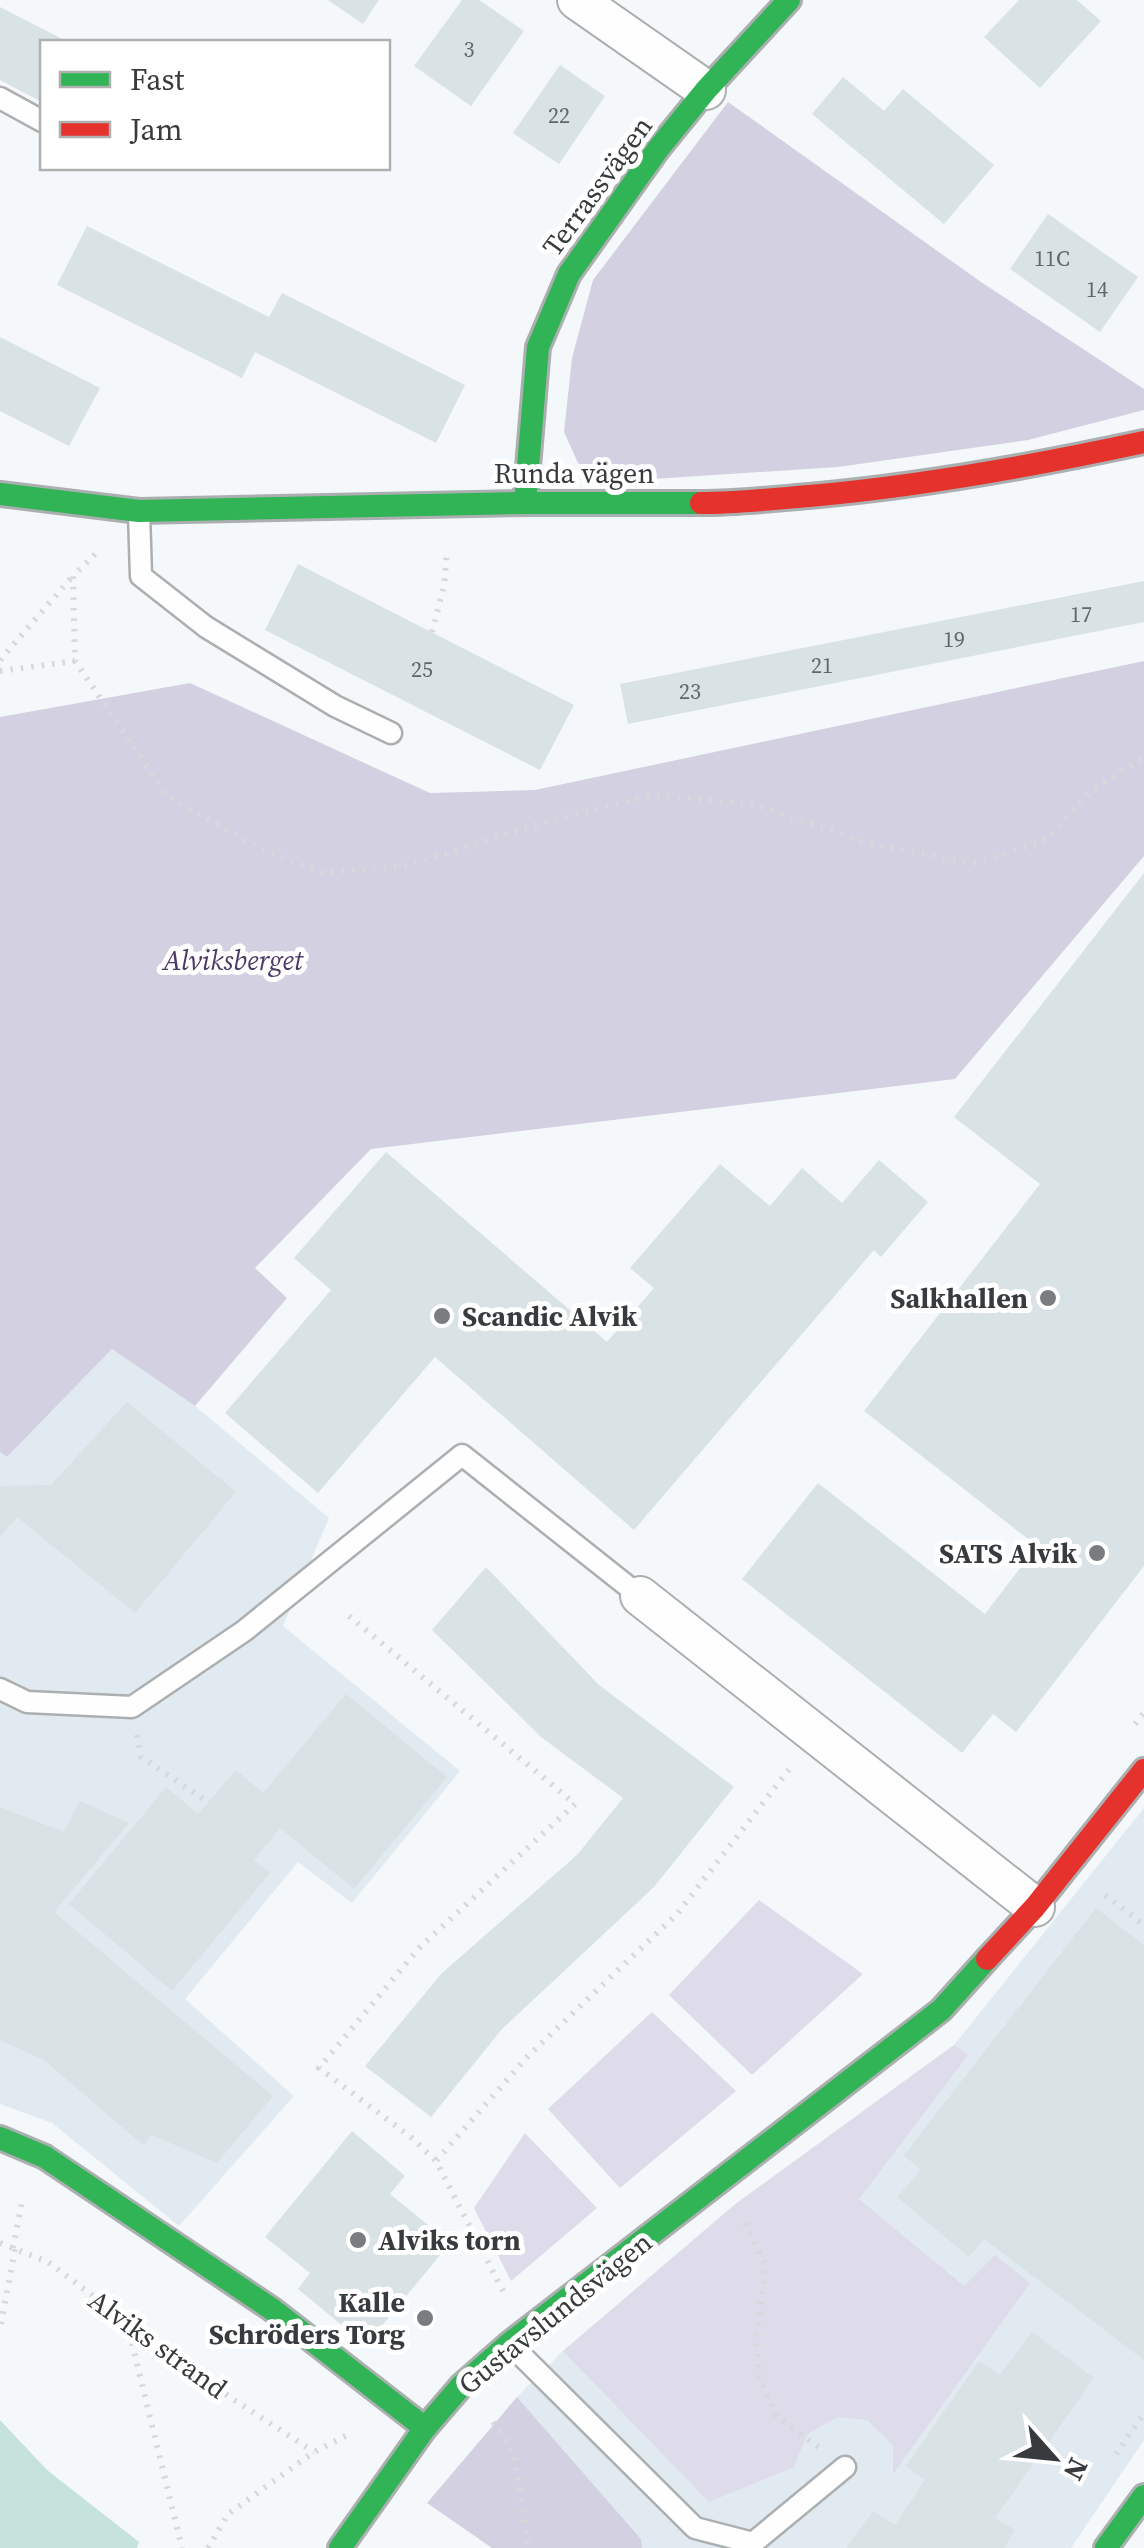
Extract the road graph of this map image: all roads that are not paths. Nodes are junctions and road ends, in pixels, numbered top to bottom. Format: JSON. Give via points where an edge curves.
{"nodes":[{"id":1,"x":577,"y":0,"type":"edge"},
{"id":2,"x":789,"y":0,"type":"edge"},
{"id":3,"x":706,"y":90,"type":"junction"},
{"id":4,"x":0,"y":98,"type":"edge"},
{"id":5,"x":40,"y":120,"type":"edge"},
{"id":6,"x":1144,"y":442,"type":"edge"},
{"id":7,"x":0,"y":494,"type":"edge"},
{"id":8,"x":525,"y":502,"type":"junction"},
{"id":9,"x":139,"y":511,"type":"junction"},
{"id":10,"x":391,"y":734,"type":"dead end"},
{"id":11,"x":640,"y":1596,"type":"joint"},
{"id":12,"x":0,"y":1689,"type":"edge"},
{"id":13,"x":1144,"y":1770,"type":"edge"},
{"id":14,"x":1034,"y":1907,"type":"junction"},
{"id":15,"x":0,"y":2138,"type":"edge"},
{"id":16,"x":510,"y":2343,"type":"junction"},
{"id":17,"x":425,"y":2428,"type":"junction"},
{"id":18,"x":845,"y":2467,"type":"road end"},
{"id":19,"x":1144,"y":2496,"type":"edge"},
{"id":20,"x":753,"y":2545,"type":"edge"},
{"id":21,"x":340,"y":2548,"type":"edge"},
{"id":22,"x":1106,"y":2548,"type":"edge"}],
"edges":[{"from":1,"to":3,"type":"street"},
{"from":2,"to":3,"type":"street","name":"Terrassvägen"},
{"from":3,"to":8,"type":"street","name":"Terrassvägen","via":[[568,274],[538,347]]},
{"from":4,"to":5,"type":"lane"},
{"from":6,"to":8,"type":"street","name":"Runda vägen","via":[[1036,466],[861,491],[726,503]]},
{"from":7,"to":9,"type":"street","name":"Runda vägen"},
{"from":8,"to":9,"type":"street","name":"Runda vägen"},
{"from":9,"to":10,"type":"lane","via":[[141,576],[206,627]]},
{"from":11,"to":12,"type":"lane","via":[[462,1455],[244,1630],[132,1707],[27,1702]]},
{"from":11,"to":14,"type":"street"},
{"from":13,"to":14,"type":"street","name":"Gustavslundsvägen"},
{"from":14,"to":16,"type":"street","name":"Gustavslundsvägen","via":[[941,2010]]},
{"from":15,"to":17,"type":"street","via":[[45,2157],[273,2310]]},
{"from":16,"to":17,"type":"street","name":"Gustavslundsvägen"},
{"from":16,"to":20,"type":"lane","via":[[695,2528]]},
{"from":17,"to":21,"type":"street","name":"Gustavslundsvägen"},
{"from":18,"to":20,"type":"lane"},
{"from":19,"to":22,"type":"street"}]}
